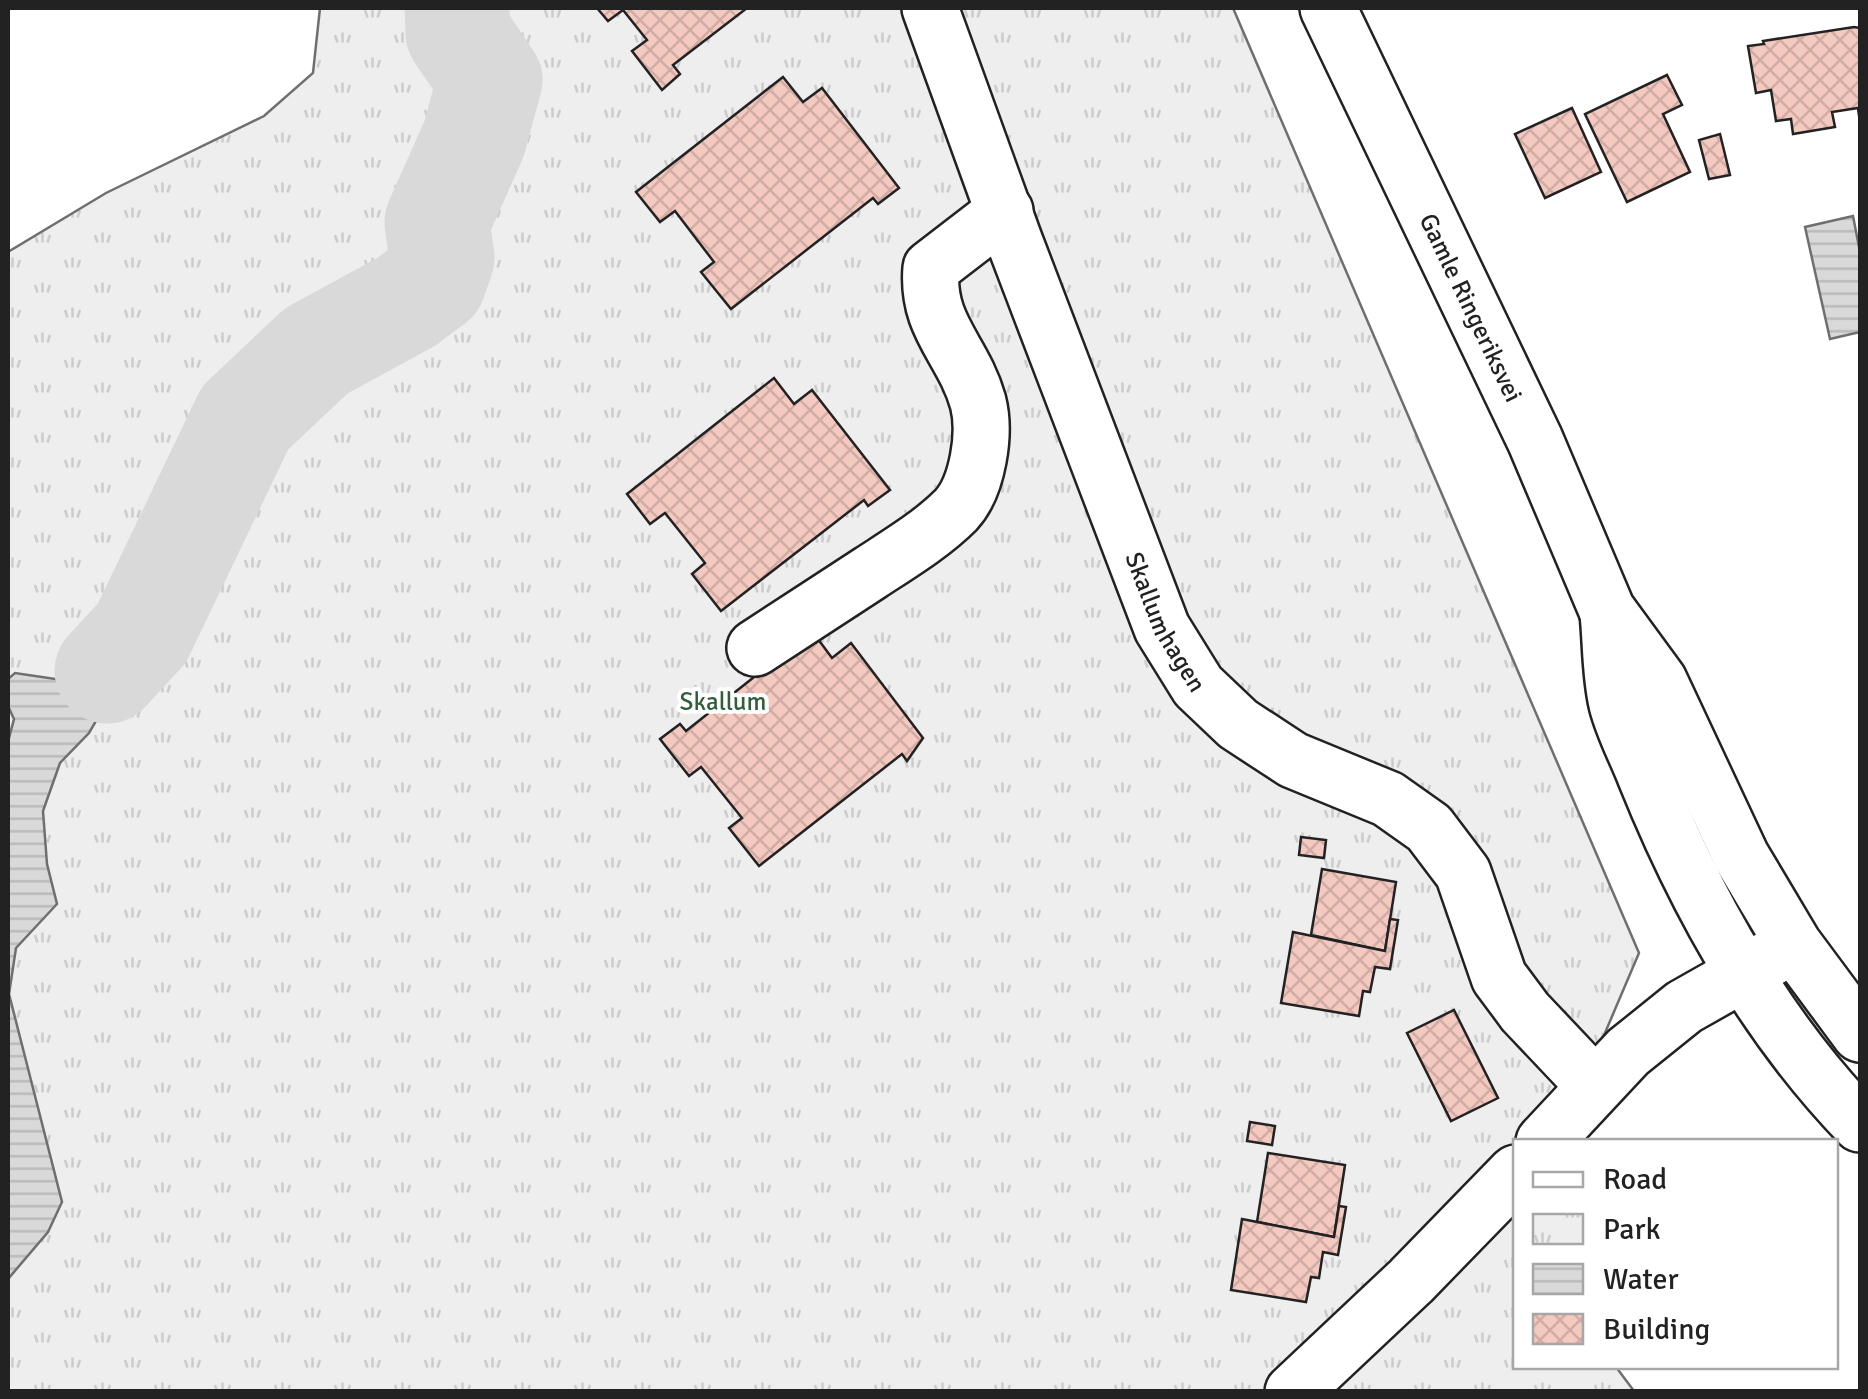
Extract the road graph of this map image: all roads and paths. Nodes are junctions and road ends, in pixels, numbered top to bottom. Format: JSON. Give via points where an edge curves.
{"nodes":[{"id":1,"x":930,"y":8,"type":"edge"},
{"id":2,"x":1328,"y":8,"type":"edge"},
{"id":3,"x":1005,"y":211,"type":"junction"},
{"id":4,"x":1607,"y":610,"type":"junction"},
{"id":5,"x":755,"y":648,"type":"dead end"},
{"id":6,"x":1794,"y":944,"type":"junction"},
{"id":7,"x":1744,"y":974,"type":"junction"},
{"id":8,"x":1860,"y":1034,"type":"edge"},
{"id":9,"x":1595,"y":1086,"type":"junction"},
{"id":10,"x":1860,"y":1124,"type":"edge"},
{"id":11,"x":1547,"y":1139,"type":"edge"},
{"id":12,"x":1513,"y":1176,"type":"edge"},
{"id":13,"x":1293,"y":1392,"type":"edge"}],
"edges":[{"from":1,"to":3,"type":"street","name":"Skallumhagen"},
{"from":2,"to":4,"type":"street","name":"Gamle Ringeriksvei","via":[[1536,440]]},
{"from":3,"to":5,"type":"street","via":[[931,268],[933,313],[978,404],[982,454],[958,507],[918,542]]},
{"from":3,"to":9,"type":"street","name":"Skallumhagen","via":[[1162,628],[1198,686],[1238,724],[1293,760],[1388,798],[1429,828],[1463,873],[1499,977]]},
{"from":4,"to":6,"type":"street","name":"Gamle Ringeriksvei","via":[[1659,681],[1742,856]]},
{"from":4,"to":7,"type":"street","name":"Gamle Ringeriksvei","via":[[1617,705],[1658,807]]},
{"from":6,"to":7,"type":"street"},
{"from":6,"to":8,"type":"street","name":"Gamle Ringeriksvei"},
{"from":7,"to":9,"type":"street","via":[[1684,1007]]},
{"from":7,"to":10,"type":"street","name":"Gamle Ringeriksvei","via":[[1789,1044]]},
{"from":9,"to":11,"type":"street"},
{"from":12,"to":13,"type":"street"}]}
